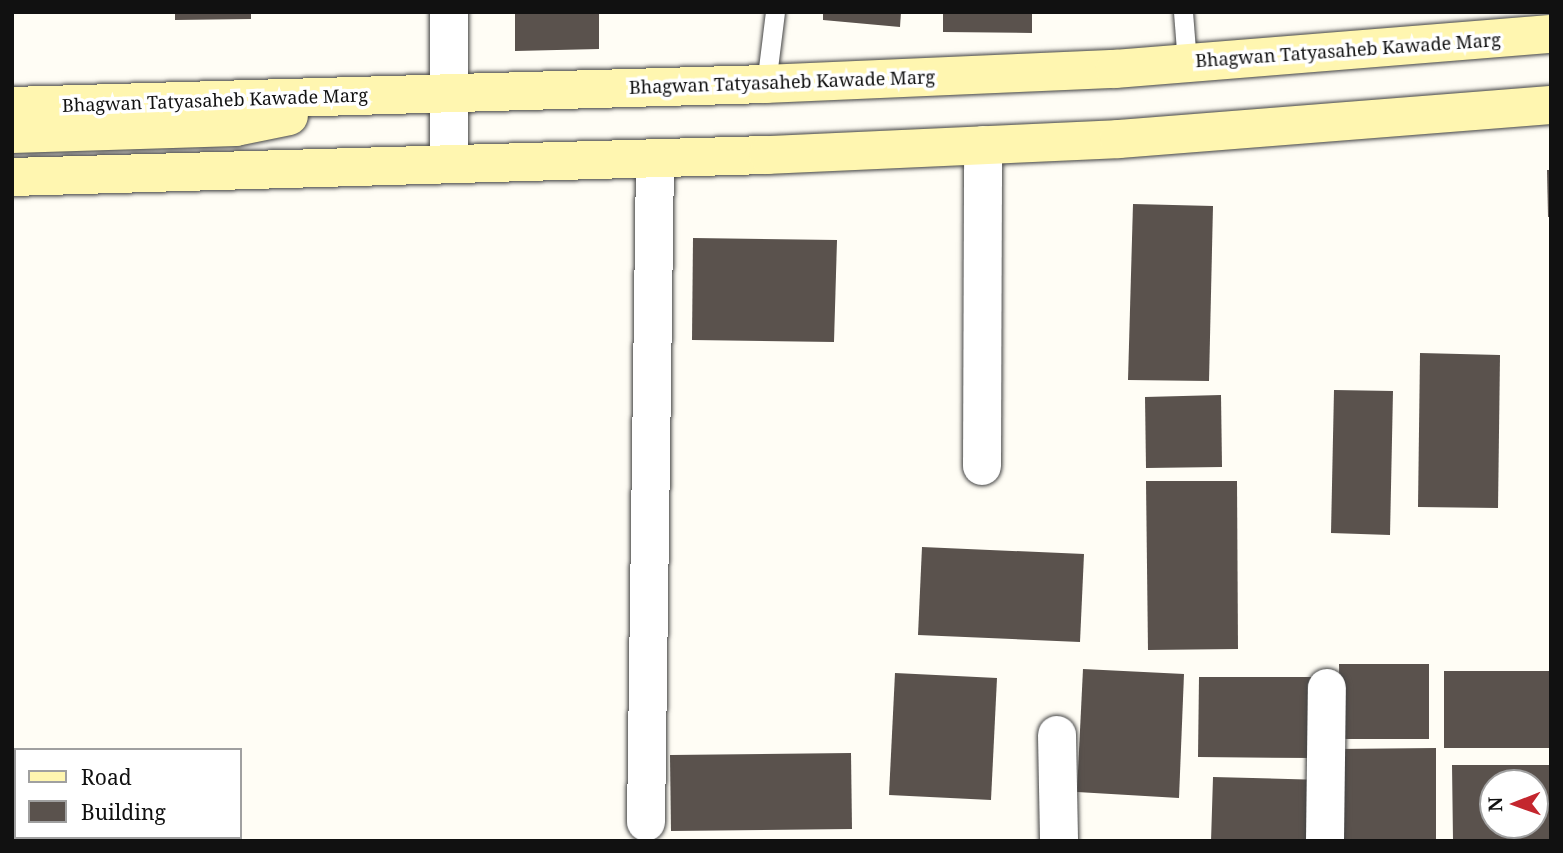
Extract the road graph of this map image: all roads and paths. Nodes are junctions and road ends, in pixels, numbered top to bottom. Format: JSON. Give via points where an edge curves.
{"nodes":[{"id":1,"x":449,"y":12,"type":"edge"},
{"id":2,"x":775,"y":12,"type":"edge"},
{"id":3,"x":1183,"y":12,"type":"edge"},
{"id":4,"x":1551,"y":34,"type":"edge"},
{"id":5,"x":1187,"y":62,"type":"junction"},
{"id":6,"x":766,"y":84,"type":"junction"},
{"id":7,"x":448,"y":93,"type":"junction"},
{"id":8,"x":393,"y":95,"type":"junction"},
{"id":9,"x":1551,"y":105,"type":"edge"},
{"id":10,"x":12,"y":106,"type":"edge"},
{"id":11,"x":12,"y":134,"type":"edge"},
{"id":12,"x":983,"y":145,"type":"junction"},
{"id":13,"x":656,"y":158,"type":"junction"},
{"id":14,"x":449,"y":164,"type":"junction"},
{"id":15,"x":12,"y":177,"type":"edge"},
{"id":16,"x":982,"y":466,"type":"dead end"},
{"id":17,"x":1327,"y":688,"type":"dead end"},
{"id":18,"x":1057,"y":734,"type":"dead end"},
{"id":19,"x":646,"y":822,"type":"dead end"},
{"id":20,"x":1059,"y":841,"type":"edge"},
{"id":21,"x":1325,"y":841,"type":"edge"}],
"edges":[{"from":1,"to":7,"type":"street"},
{"from":2,"to":6,"type":"lane"},
{"from":3,"to":5,"type":"lane"},
{"from":4,"to":5,"type":"street","name":"Bhagwan Tatyasaheb Kawade Marg"},
{"from":5,"to":6,"type":"street","name":"Bhagwan Tatyasaheb Kawade Marg"},
{"from":6,"to":7,"type":"street","name":"Bhagwan Tatyasaheb Kawade Marg"},
{"from":7,"to":8,"type":"street","name":"Bhagwan Tatyasaheb Kawade Marg"},
{"from":7,"to":14,"type":"street"},
{"from":8,"to":10,"type":"street","name":"Bhagwan Tatyasaheb Kawade Marg"},
{"from":8,"to":11,"type":"street","via":[[236,127]]},
{"from":9,"to":12,"type":"street","via":[[1119,139]]},
{"from":12,"to":13,"type":"street"},
{"from":12,"to":16,"type":"street"},
{"from":13,"to":14,"type":"street"},
{"from":13,"to":19,"type":"street"},
{"from":14,"to":15,"type":"street"},
{"from":17,"to":21,"type":"street"},
{"from":18,"to":20,"type":"street"}]}
